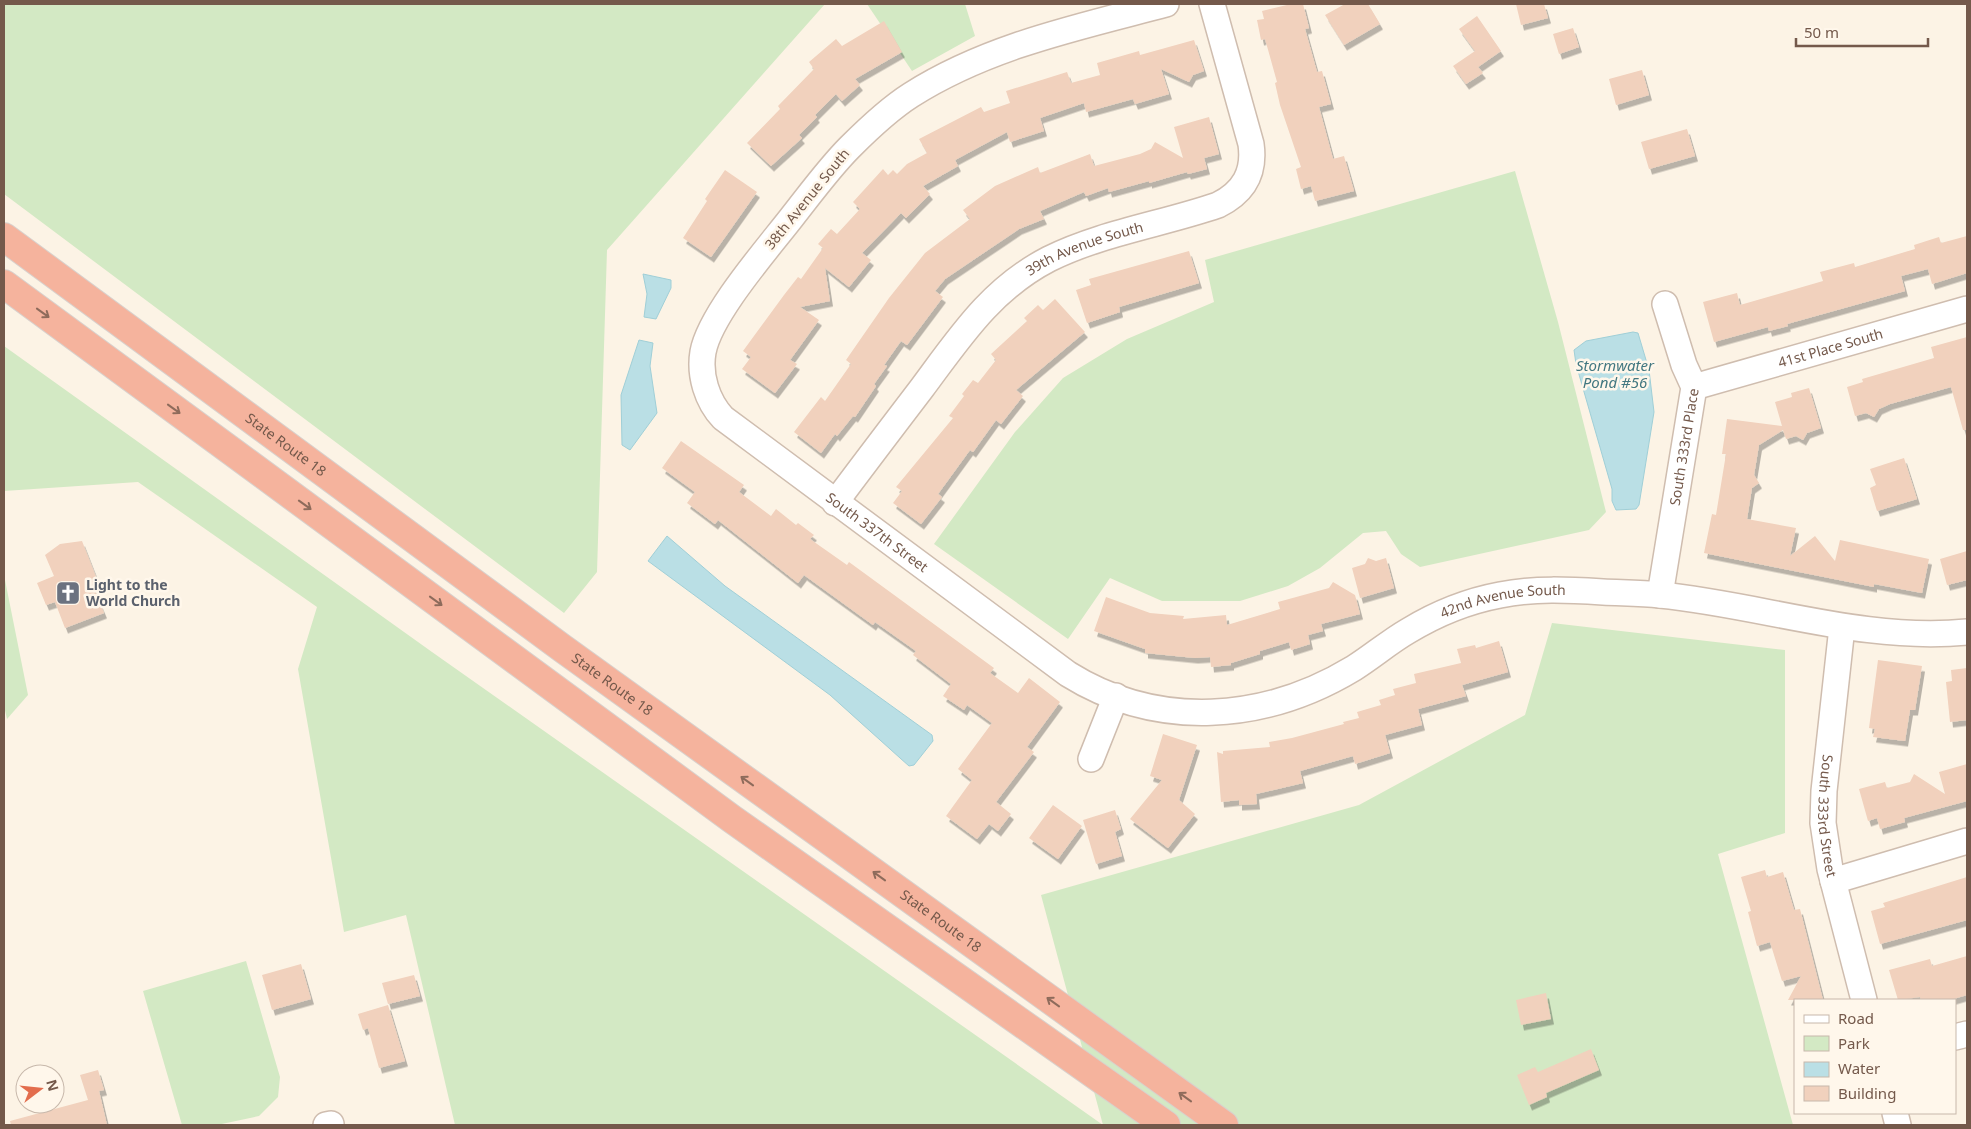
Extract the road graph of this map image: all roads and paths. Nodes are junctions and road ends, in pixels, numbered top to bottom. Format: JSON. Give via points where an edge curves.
{"nodes":[{"id":1,"x":1166,"y":4,"type":"edge"},
{"id":2,"x":1212,"y":4,"type":"edge"},
{"id":3,"x":4,"y":237,"type":"edge"},
{"id":4,"x":4,"y":284,"type":"edge"},
{"id":5,"x":1665,"y":304,"type":"dead end"},
{"id":6,"x":1967,"y":309,"type":"edge"},
{"id":7,"x":703,"y":376,"type":"joint"},
{"id":8,"x":1694,"y":387,"type":"junction"},
{"id":9,"x":836,"y":503,"type":"junction"},
{"id":10,"x":1660,"y":595,"type":"junction"},
{"id":11,"x":1842,"y":627,"type":"junction"},
{"id":12,"x":1967,"y":632,"type":"edge"},
{"id":13,"x":1068,"y":674,"type":"joint"},
{"id":14,"x":1116,"y":696,"type":"junction"},
{"id":15,"x":1091,"y":759,"type":"dead end"},
{"id":16,"x":1967,"y":841,"type":"edge"},
{"id":17,"x":1833,"y":881,"type":"junction"},
{"id":18,"x":1864,"y":999,"type":"edge"},
{"id":19,"x":1166,"y":1125,"type":"edge"},
{"id":20,"x":1224,"y":1125,"type":"edge"}],
"edges":[{"from":1,"to":7,"type":"street","name":"38th Avenue South","via":[[986,56],[910,96],[887,114],[835,163],[732,296],[708,336],[703,351]]},
{"from":2,"to":9,"type":"street","name":"39th Avenue South","via":[[1251,144],[1250,173],[1244,185],[1234,196],[1218,204],[1082,246],[1048,260],[1010,284],[985,306]]},
{"from":20,"to":3,"type":"highway","name":"State Route 18","one_way":true,"via":[[562,648]]},
{"from":4,"to":19,"type":"highway","one_way":true,"via":[[732,819]]},
{"from":5,"to":8,"type":"street","name":"South 333rd Place"},
{"from":6,"to":8,"type":"street","name":"41st Place South"},
{"from":7,"to":9,"type":"street","name":"South 337th Street","via":[[707,392],[722,418]]},
{"from":8,"to":10,"type":"street","name":"South 333rd Place"},
{"from":9,"to":13,"type":"street","name":"South 337th Street"},
{"from":10,"to":11,"type":"street","name":"42nd Avenue South"},
{"from":10,"to":14,"type":"street","name":"42nd Avenue South","via":[[1542,591],[1516,592],[1480,600],[1426,620],[1354,668],[1316,688],[1253,709],[1185,711]]},
{"from":11,"to":12,"type":"street","name":"42nd Avenue South","via":[[1903,634]]},
{"from":11,"to":17,"type":"street","name":"South 333rd Street","via":[[1823,807],[1824,836]]},
{"from":13,"to":14,"type":"street","name":"42nd Avenue South","via":[[1095,690]]},
{"from":14,"to":15,"type":"street"},
{"from":16,"to":17,"type":"street"},
{"from":17,"to":18,"type":"street","name":"South 333rd Street"}]}
